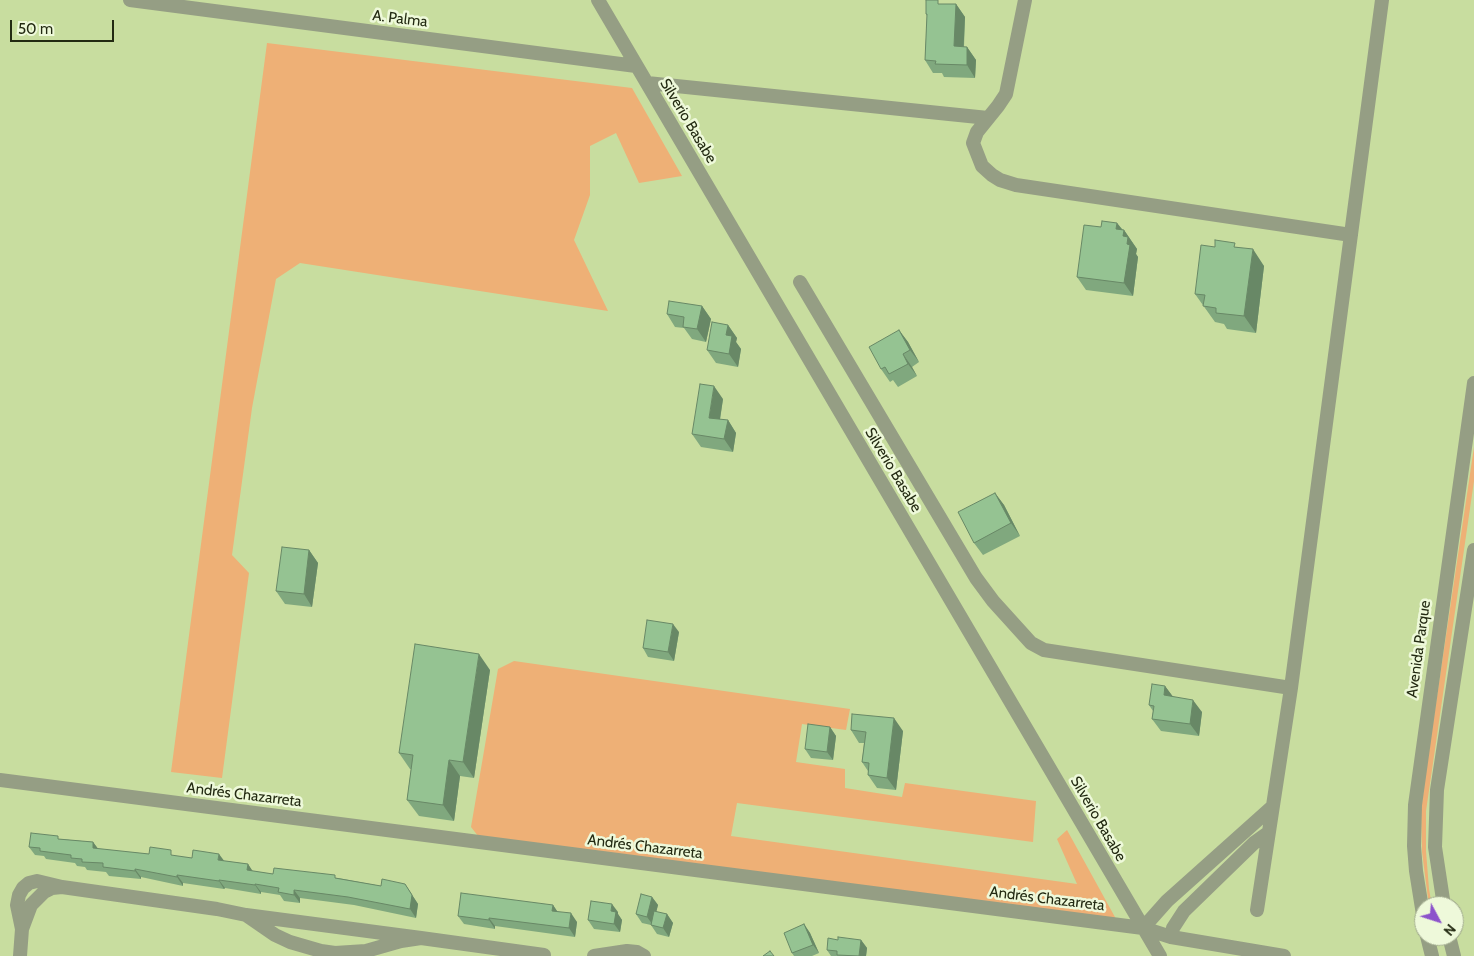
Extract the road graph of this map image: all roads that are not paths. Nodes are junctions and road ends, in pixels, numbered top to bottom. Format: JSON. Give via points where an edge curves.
{"nodes":[{"id":1,"x":130,"y":0,"type":"edge"},
{"id":2,"x":598,"y":0,"type":"edge"},
{"id":3,"x":1025,"y":0,"type":"edge"},
{"id":4,"x":1382,"y":0,"type":"edge"},
{"id":5,"x":636,"y":66,"type":"junction"},
{"id":6,"x":646,"y":83,"type":"junction"},
{"id":7,"x":988,"y":118,"type":"junction"},
{"id":8,"x":1351,"y":235,"type":"junction"},
{"id":9,"x":800,"y":282,"type":"dead end"},
{"id":10,"x":1474,"y":383,"type":"edge"},
{"id":11,"x":1474,"y":550,"type":"edge"},
{"id":12,"x":1291,"y":688,"type":"junction"},
{"id":13,"x":0,"y":780,"type":"edge"},
{"id":14,"x":1271,"y":808,"type":"junction"},
{"id":15,"x":1268,"y":833,"type":"junction"},
{"id":16,"x":1421,"y":896,"type":"edge"},
{"id":17,"x":1442,"y":896,"type":"edge"},
{"id":18,"x":1256,"y":910,"type":"dead end"},
{"id":19,"x":246,"y":915,"type":"junction"},
{"id":20,"x":1143,"y":928,"type":"junction"},
{"id":21,"x":1171,"y":937,"type":"junction"},
{"id":22,"x":422,"y":938,"type":"junction"},
{"id":23,"x":1262,"y":954,"type":"edge"},
{"id":24,"x":20,"y":956,"type":"edge"},
{"id":25,"x":547,"y":956,"type":"edge"},
{"id":26,"x":593,"y":956,"type":"edge"},
{"id":27,"x":644,"y":956,"type":"edge"},
{"id":28,"x":1160,"y":956,"type":"edge"},
{"id":29,"x":1284,"y":956,"type":"edge"}],
"edges":[{"from":1,"to":5,"type":"street","name":"A. Palma"},
{"from":2,"to":5,"type":"street","name":"Silverio Basabe"},
{"from":3,"to":7,"type":"street","via":[[1006,94]]},
{"from":4,"to":8,"type":"street"},
{"from":5,"to":6,"type":"street","name":"Silverio Basabe"},
{"from":6,"to":7,"type":"street"},
{"from":6,"to":20,"type":"street","name":"Silverio Basabe"},
{"from":7,"to":8,"type":"street","via":[[976,132],[973,143],[977,156],[982,166],[1008,183]]},
{"from":8,"to":12,"type":"street"},
{"from":9,"to":12,"type":"street","via":[[976,578],[1031,644],[1044,650]]},
{"from":10,"to":16,"type":"street","name":"Avenida Parque","via":[[1415,805],[1416,863]]},
{"from":11,"to":17,"type":"street","via":[[1437,790],[1435,847]]},
{"from":12,"to":14,"type":"street"},
{"from":13,"to":20,"type":"street","name":"Andrés Chazarreta"},
{"from":14,"to":15,"type":"street"},
{"from":14,"to":20,"type":"street","via":[[1167,901]]},
{"from":15,"to":18,"type":"street"},
{"from":15,"to":21,"type":"street","via":[[1184,911]]},
{"from":19,"to":22,"type":"street"},
{"from":19,"to":22,"type":"street","via":[[290,942],[335,953],[366,951]]},
{"from":19,"to":24,"type":"street","via":[[52,888],[37,898],[25,918]]},
{"from":20,"to":21,"type":"street","name":"Andrés Chazarreta"},
{"from":20,"to":28,"type":"street","name":"Silverio Basabe"},
{"from":21,"to":23,"type":"street","name":"Andrés Chazarreta"},
{"from":22,"to":25,"type":"street"},
{"from":23,"to":29,"type":"street","name":"Andrés Chazarreta"},
{"from":26,"to":27,"type":"street","via":[[627,951]]}]}
